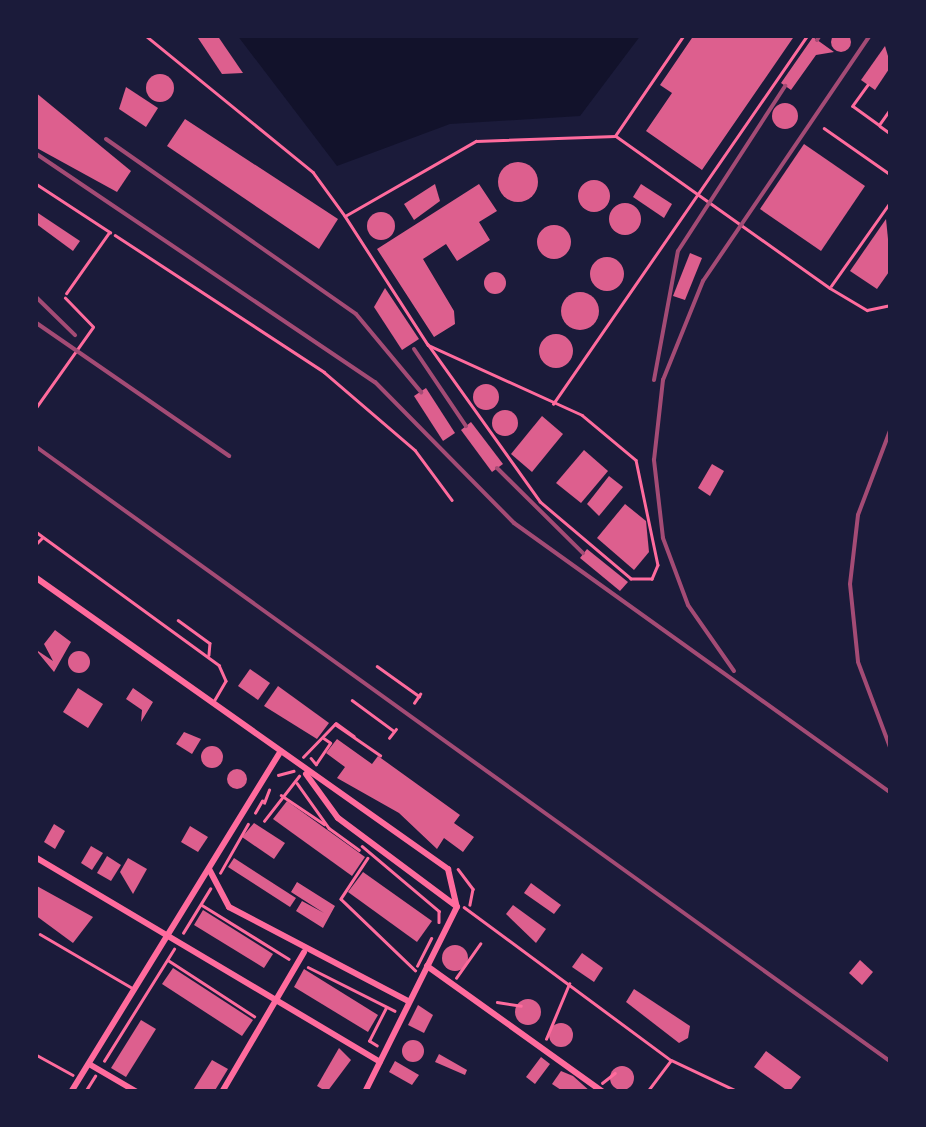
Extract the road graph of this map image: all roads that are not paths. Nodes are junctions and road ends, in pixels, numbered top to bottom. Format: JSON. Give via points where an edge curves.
{"nodes":[{"id":1,"x":145,"y":35,"type":"edge"},
{"id":2,"x":684,"y":35,"type":"edge"},
{"id":3,"x":808,"y":35,"type":"edge"},
{"id":4,"x":868,"y":85,"type":"dead end"},
{"id":5,"x":891,"y":108,"type":"edge"},
{"id":6,"x":879,"y":125,"type":"junction"},
{"id":7,"x":824,"y":128,"type":"dead end"},
{"id":8,"x":891,"y":134,"type":"edge"},
{"id":9,"x":614,"y":136,"type":"junction"},
{"id":10,"x":891,"y":175,"type":"edge"},
{"id":11,"x":35,"y":183,"type":"edge"},
{"id":12,"x":697,"y":196,"type":"junction"},
{"id":13,"x":891,"y":201,"type":"edge"},
{"id":14,"x":346,"y":216,"type":"junction"},
{"id":15,"x":830,"y":288,"type":"junction"},
{"id":16,"x":67,"y":294,"type":"road end"},
{"id":17,"x":891,"y":304,"type":"edge"},
{"id":18,"x":428,"y":345,"type":"junction"},
{"id":19,"x":552,"y":405,"type":"junction"},
{"id":20,"x":35,"y":531,"type":"edge"},
{"id":21,"x":43,"y":537,"type":"junction"},
{"id":22,"x":35,"y":545,"type":"edge"},
{"id":23,"x":35,"y":577,"type":"edge"},
{"id":24,"x":178,"y":620,"type":"dead end"},
{"id":25,"x":208,"y":657,"type":"junction"},
{"id":26,"x":213,"y":703,"type":"junction"},
{"id":27,"x":282,"y":751,"type":"junction"},
{"id":28,"x":296,"y":768,"type":"junction"},
{"id":29,"x":35,"y":857,"type":"edge"},
{"id":30,"x":209,"y":869,"type":"junction"},
{"id":31,"x":457,"y":907,"type":"junction"},
{"id":32,"x":40,"y":934,"type":"dead end"},
{"id":33,"x":167,"y":938,"type":"junction"},
{"id":34,"x":304,"y":952,"type":"junction"},
{"id":35,"x":427,"y":966,"type":"junction"},
{"id":36,"x":135,"y":990,"type":"junction"},
{"id":37,"x":276,"y":998,"type":"junction"},
{"id":38,"x":404,"y":1000,"type":"junction"},
{"id":39,"x":380,"y":1062,"type":"junction"},
{"id":40,"x":90,"y":1064,"type":"junction"},
{"id":41,"x":600,"y":1090,"type":"edge"},
{"id":42,"x":224,"y":1091,"type":"edge"},
{"id":43,"x":71,"y":1092,"type":"edge"},
{"id":44,"x":137,"y":1092,"type":"edge"},
{"id":45,"x":364,"y":1092,"type":"edge"}],
"edges":[{"from":1,"to":14,"type":"lane","via":[[313,172]]},
{"from":2,"to":9,"type":"lane"},
{"from":3,"to":12,"type":"lane"},
{"from":4,"to":6,"type":"lane","via":[[853,106]]},
{"from":5,"to":6,"type":"lane"},
{"from":6,"to":8,"type":"lane"},
{"from":7,"to":10,"type":"lane"},
{"from":9,"to":12,"type":"lane"},
{"from":9,"to":14,"type":"lane","via":[[476,141]]},
{"from":11,"to":16,"type":"lane","via":[[110,232]]},
{"from":12,"to":15,"type":"lane"},
{"from":12,"to":19,"type":"lane"},
{"from":13,"to":15,"type":"lane"},
{"from":14,"to":18,"type":"lane"},
{"from":15,"to":17,"type":"lane","via":[[867,310]]},
{"from":18,"to":19,"type":"lane"},
{"from":18,"to":19,"type":"lane","via":[[540,502],[630,579],[652,579],[658,565],[640,466],[582,415]]},
{"from":20,"to":21,"type":"lane"},
{"from":21,"to":22,"type":"lane"},
{"from":21,"to":25,"type":"lane"},
{"from":23,"to":26,"type":"street"},
{"from":24,"to":25,"type":"lane","via":[[212,646]]},
{"from":25,"to":26,"type":"lane","via":[[225,674]]},
{"from":26,"to":27,"type":"street"},
{"from":27,"to":28,"type":"street"},
{"from":27,"to":30,"type":"street"},
{"from":28,"to":31,"type":"street","via":[[338,818]]},
{"from":28,"to":31,"type":"street","via":[[448,869]]},
{"from":29,"to":33,"type":"street"},
{"from":30,"to":33,"type":"street"},
{"from":30,"to":34,"type":"street","via":[[229,907]]},
{"from":31,"to":35,"type":"street"},
{"from":32,"to":36,"type":"lane"},
{"from":33,"to":36,"type":"street"},
{"from":33,"to":37,"type":"street"},
{"from":34,"to":37,"type":"street"},
{"from":34,"to":38,"type":"street"},
{"from":35,"to":38,"type":"street"},
{"from":35,"to":41,"type":"street"},
{"from":36,"to":40,"type":"street"},
{"from":37,"to":39,"type":"street"},
{"from":37,"to":42,"type":"street"},
{"from":38,"to":39,"type":"street"},
{"from":39,"to":45,"type":"street"},
{"from":40,"to":43,"type":"street"},
{"from":40,"to":44,"type":"street"}]}
